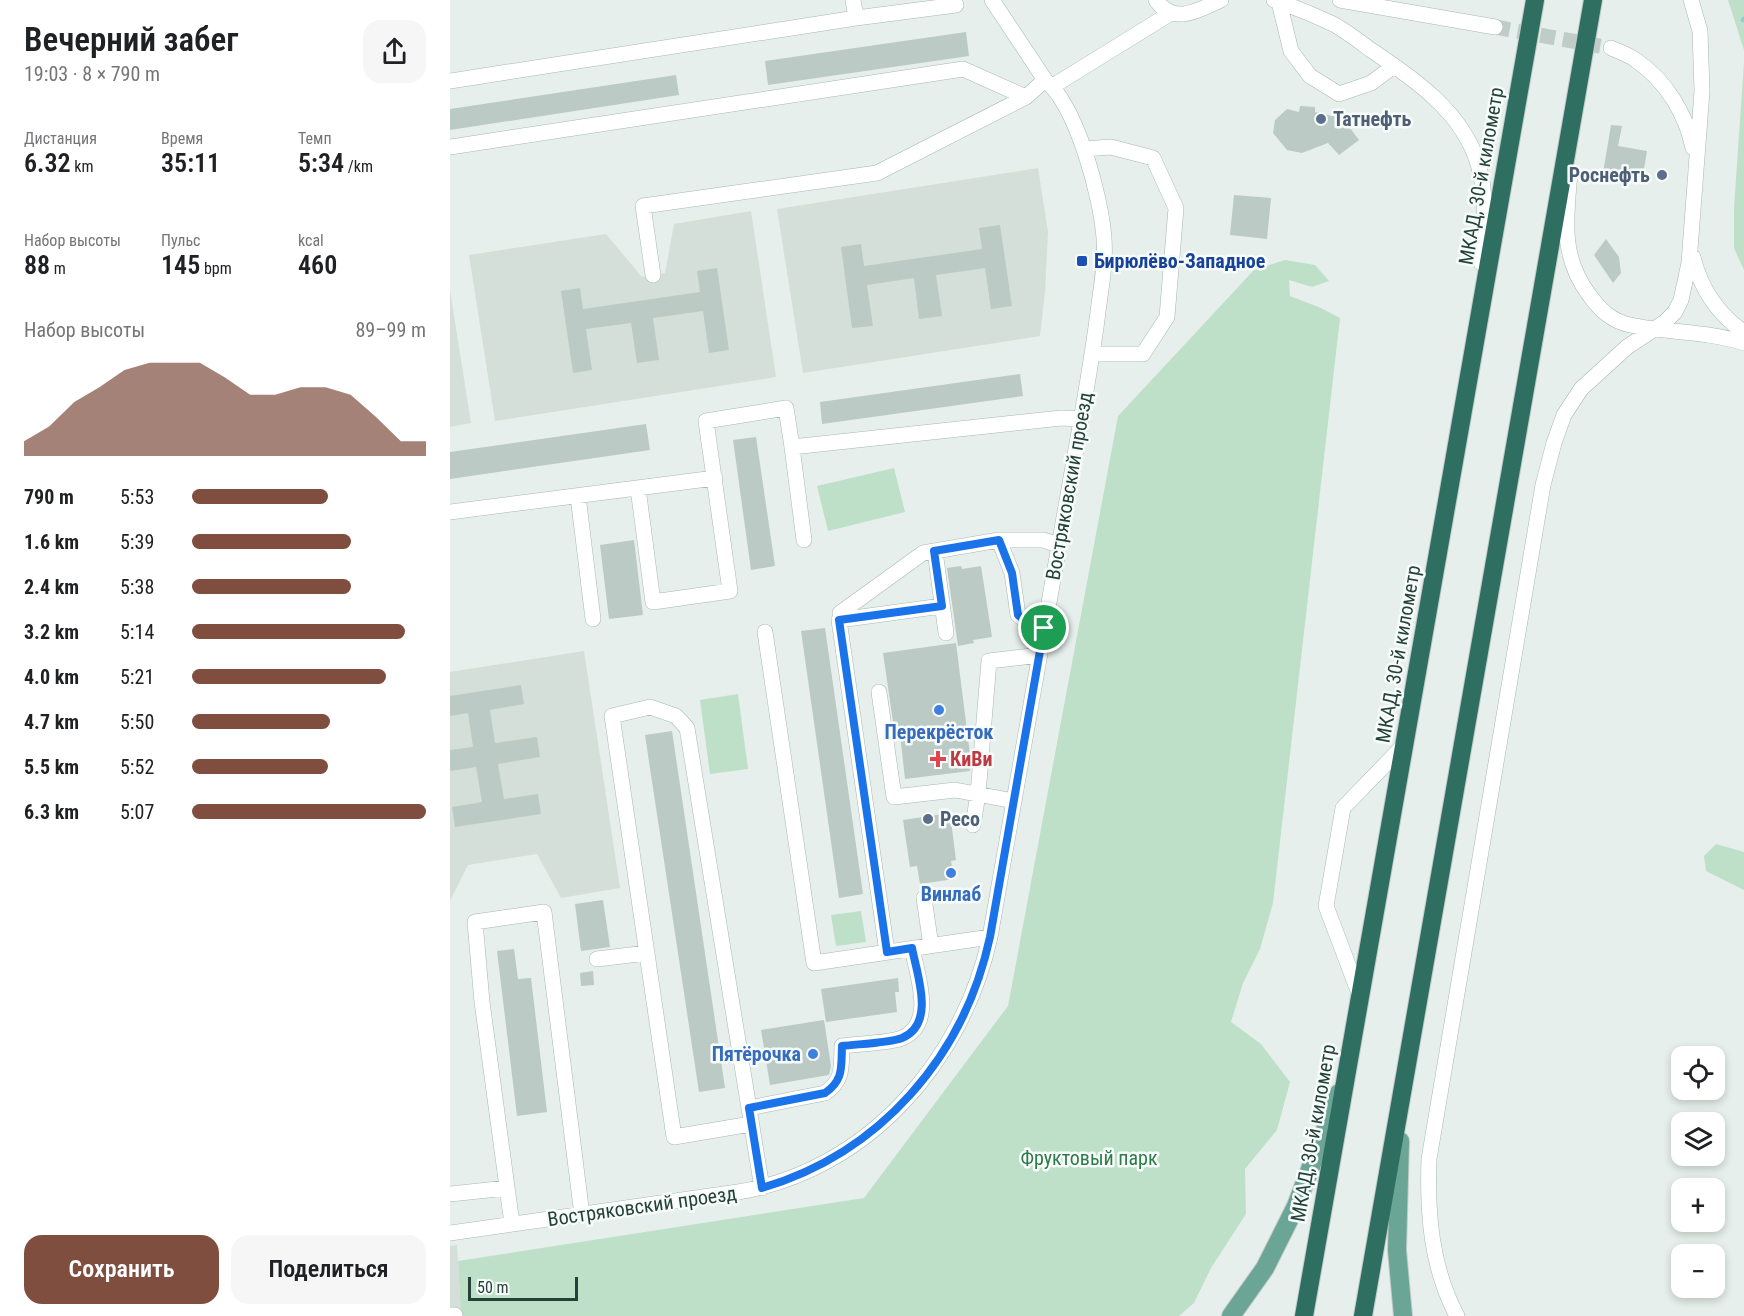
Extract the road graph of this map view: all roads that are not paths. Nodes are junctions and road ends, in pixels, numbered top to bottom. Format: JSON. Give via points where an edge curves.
{"nodes":[{"id":1,"x":853,"y":0,"type":"edge"},
{"id":2,"x":992,"y":0,"type":"edge"},
{"id":3,"x":1005,"y":0,"type":"edge"},
{"id":4,"x":1156,"y":0,"type":"edge"},
{"id":5,"x":1221,"y":0,"type":"edge"},
{"id":6,"x":1340,"y":0,"type":"edge"},
{"id":7,"x":1535,"y":0,"type":"edge"},
{"id":8,"x":1593,"y":0,"type":"edge"},
{"id":9,"x":1691,"y":0,"type":"edge"},
{"id":10,"x":1277,"y":1,"type":"edge"},
{"id":11,"x":957,"y":5,"type":"dead end"},
{"id":12,"x":1170,"y":13,"type":"junction"},
{"id":13,"x":856,"y":18,"type":"junction"},
{"id":14,"x":1010,"y":27,"type":"junction"},
{"id":15,"x":1495,"y":27,"type":"tunnel mouth"},
{"id":16,"x":1611,"y":48,"type":"tunnel mouth"},
{"id":17,"x":1394,"y":66,"type":"junction"},
{"id":18,"x":1581,"y":72,"type":"junction"},
{"id":19,"x":450,"y":81,"type":"edge"},
{"id":20,"x":1049,"y":83,"type":"junction"},
{"id":21,"x":1026,"y":97,"type":"junction"},
{"id":22,"x":450,"y":147,"type":"edge"},
{"id":23,"x":1084,"y":149,"type":"junction"},
{"id":24,"x":1695,"y":180,"type":"junction"},
{"id":25,"x":1691,"y":238,"type":"junction"},
{"id":26,"x":653,"y":275,"type":"dead end"},
{"id":27,"x":1654,"y":328,"type":"junction"},
{"id":28,"x":1744,"y":332,"type":"edge"},
{"id":29,"x":1744,"y":343,"type":"edge"},
{"id":30,"x":1475,"y":345,"type":"junction"},
{"id":31,"x":1092,"y":354,"type":"junction"},
{"id":32,"x":1081,"y":419,"type":"junction"},
{"id":33,"x":792,"y":447,"type":"junction"},
{"id":34,"x":715,"y":478,"type":"junction"},
{"id":35,"x":638,"y":488,"type":"junction"},
{"id":36,"x":578,"y":496,"type":"junction"},
{"id":37,"x":450,"y":512,"type":"edge"},
{"id":38,"x":804,"y":540,"type":"dead end"},
{"id":39,"x":999,"y":540,"type":"junction"},
{"id":40,"x":1059,"y":545,"type":"junction"},
{"id":41,"x":934,"y":551,"type":"junction"},
{"id":42,"x":942,"y":606,"type":"junction"},
{"id":43,"x":840,"y":613,"type":"dead end"},
{"id":44,"x":593,"y":619,"type":"dead end"},
{"id":45,"x":1044,"y":628,"type":"junction"},
{"id":46,"x":765,"y":632,"type":"dead end"},
{"id":47,"x":946,"y":633,"type":"dead end"},
{"id":48,"x":1040,"y":655,"type":"junction"},
{"id":49,"x":879,"y":692,"type":"dead end"},
{"id":50,"x":1405,"y":744,"type":"junction"},
{"id":51,"x":978,"y":794,"type":"junction"},
{"id":52,"x":1014,"y":801,"type":"junction"},
{"id":53,"x":973,"y":825,"type":"dead end"},
{"id":54,"x":924,"y":898,"type":"dead end"},
{"id":55,"x":990,"y":937,"type":"junction"},
{"id":56,"x":931,"y":946,"type":"junction"},
{"id":57,"x":912,"y":948,"type":"junction"},
{"id":58,"x":887,"y":952,"type":"junction"},
{"id":59,"x":647,"y":953,"type":"junction"},
{"id":60,"x":597,"y":959,"type":"dead end"},
{"id":61,"x":1361,"y":997,"type":"junction"},
{"id":62,"x":1345,"y":1077,"type":"junction"},
{"id":63,"x":1403,"y":1088,"type":"junction"},
{"id":64,"x":749,"y":1108,"type":"junction"},
{"id":65,"x":751,"y":1124,"type":"junction"},
{"id":66,"x":507,"y":1188,"type":"junction"},
{"id":67,"x":762,"y":1188,"type":"junction"},
{"id":68,"x":452,"y":1192,"type":"edge"},
{"id":69,"x":582,"y":1215,"type":"junction"},
{"id":70,"x":512,"y":1224,"type":"junction"},
{"id":71,"x":450,"y":1233,"type":"edge"},
{"id":72,"x":1231,"y":1316,"type":"edge"},
{"id":73,"x":1304,"y":1316,"type":"edge"},
{"id":74,"x":1363,"y":1316,"type":"edge"},
{"id":75,"x":1403,"y":1316,"type":"edge"},
{"id":76,"x":1457,"y":1316,"type":"edge"}],
"edges":[{"from":1,"to":13,"type":"street"},
{"from":2,"to":14,"type":"street","name":"Востряковский проезд"},
{"from":3,"to":14,"type":"street"},
{"from":4,"to":12,"type":"street"},
{"from":5,"to":12,"type":"street","via":[[1195,12]]},
{"from":6,"to":15,"type":"street"},
{"from":7,"to":30,"type":"highway","name":"МКАД, 30-й километр"},
{"from":8,"to":18,"type":"highway"},
{"from":9,"to":24,"type":"street","via":[[1702,56]]},
{"from":10,"to":17,"type":"street","via":[[1335,25]]},
{"from":10,"to":17,"type":"street","via":[[1290,51],[1310,76],[1339,94],[1371,83]]},
{"from":11,"to":13,"type":"street"},
{"from":12,"to":20,"type":"street"},
{"from":13,"to":19,"type":"street"},
{"from":14,"to":20,"type":"street","name":"Востряковский проезд"},
{"from":16,"to":24,"type":"street","via":[[1650,72],[1681,111],[1694,153]]},
{"from":17,"to":30,"type":"street","via":[[1447,111],[1478,162],[1484,189],[1484,227]]},
{"from":18,"to":27,"type":"street","via":[[1567,205],[1568,253],[1585,290],[1610,318]]},
{"from":18,"to":63,"type":"highway"},
{"from":20,"to":21,"type":"street"},
{"from":20,"to":23,"type":"street","name":"Востряковский проезд","via":[[1071,116]]},
{"from":21,"to":22,"type":"street","via":[[963,69]]},
{"from":21,"to":26,"type":"street","via":[[877,173],[643,206]]},
{"from":23,"to":31,"type":"street","name":"Востряковский проезд","via":[[1104,240],[1104,270]]},
{"from":23,"to":31,"type":"street","via":[[1111,147],[1153,158],[1176,208],[1167,317],[1143,354]]},
{"from":24,"to":25,"type":"street"},
{"from":25,"to":27,"type":"street","via":[[1681,300],[1675,312]]},
{"from":25,"to":28,"type":"street","via":[[1696,271],[1708,294],[1719,310]]},
{"from":27,"to":29,"type":"street"},
{"from":27,"to":76,"type":"street","via":[[1618,354],[1581,389],[1564,415],[1543,485],[1429,1158],[1431,1236],[1438,1269]]},
{"from":30,"to":50,"type":"highway","name":"МКАД, 30-й километр"},
{"from":31,"to":32,"type":"street","name":"Востряковский проезд"},
{"from":32,"to":33,"type":"street"},
{"from":32,"to":40,"type":"street","name":"Востряковский проезд"},
{"from":33,"to":34,"type":"street","via":[[786,408],[706,421]]},
{"from":33,"to":38,"type":"street"},
{"from":34,"to":35,"type":"street"},
{"from":34,"to":35,"type":"street","via":[[730,591],[653,602]]},
{"from":35,"to":36,"type":"street"},
{"from":36,"to":37,"type":"street"},
{"from":36,"to":44,"type":"street"},
{"from":39,"to":40,"type":"street","via":[[1043,540]]},
{"from":39,"to":41,"type":"street"},
{"from":39,"to":45,"type":"street","via":[[1012,573],[1018,615],[1031,625]]},
{"from":40,"to":45,"type":"street","name":"Востряковский проезд"},
{"from":41,"to":42,"type":"street"},
{"from":41,"to":43,"type":"street","via":[[923,553]]},
{"from":42,"to":47,"type":"street"},
{"from":42,"to":58,"type":"street","via":[[839,620]]},
{"from":45,"to":48,"type":"street","name":"Востряковский проезд"},
{"from":46,"to":58,"type":"street","via":[[814,963]]},
{"from":48,"to":51,"type":"street","via":[[989,661]]},
{"from":48,"to":52,"type":"street","name":"Востряковский проезд"},
{"from":49,"to":51,"type":"street","via":[[894,797],[956,790]]},
{"from":50,"to":61,"type":"highway","name":"МКАД, 30-й километр"},
{"from":50,"to":61,"type":"street","via":[[1343,807],[1326,906]]},
{"from":51,"to":52,"type":"street"},
{"from":51,"to":53,"type":"street"},
{"from":52,"to":55,"type":"street","name":"Востряковский проезд"},
{"from":54,"to":56,"type":"street"},
{"from":55,"to":56,"type":"street"},
{"from":55,"to":67,"type":"street","name":"Востряковский проезд","via":[[984,968],[969,1005],[932,1070],[910,1095],[853,1146],[791,1179]]},
{"from":56,"to":57,"type":"street"},
{"from":57,"to":58,"type":"street"},
{"from":57,"to":64,"type":"street","via":[[922,1011],[914,1030],[902,1038],[842,1046],[840,1076],[825,1093]]},
{"from":59,"to":60,"type":"street"},
{"from":59,"to":64,"type":"street","via":[[612,716],[650,707],[676,716],[687,728]]},
{"from":59,"to":65,"type":"street","via":[[674,1137]]},
{"from":61,"to":62,"type":"highway","name":"МКАД, 30-й километр"},
{"from":62,"to":72,"type":"main road","via":[[1296,1206],[1265,1268]]},
{"from":62,"to":73,"type":"highway","name":"МКАД, 30-й километр"},
{"from":63,"to":74,"type":"highway"},
{"from":63,"to":75,"type":"main road","via":[[1397,1250]]},
{"from":64,"to":65,"type":"street"},
{"from":65,"to":67,"type":"street"},
{"from":66,"to":68,"type":"street"},
{"from":66,"to":69,"type":"street","via":[[474,922],[544,912]]},
{"from":66,"to":70,"type":"street"},
{"from":67,"to":69,"type":"street","name":"Востряковский проезд"},
{"from":69,"to":70,"type":"street","name":"Востряковский проезд"},
{"from":70,"to":71,"type":"street","name":"Востряковский проезд"}]}
